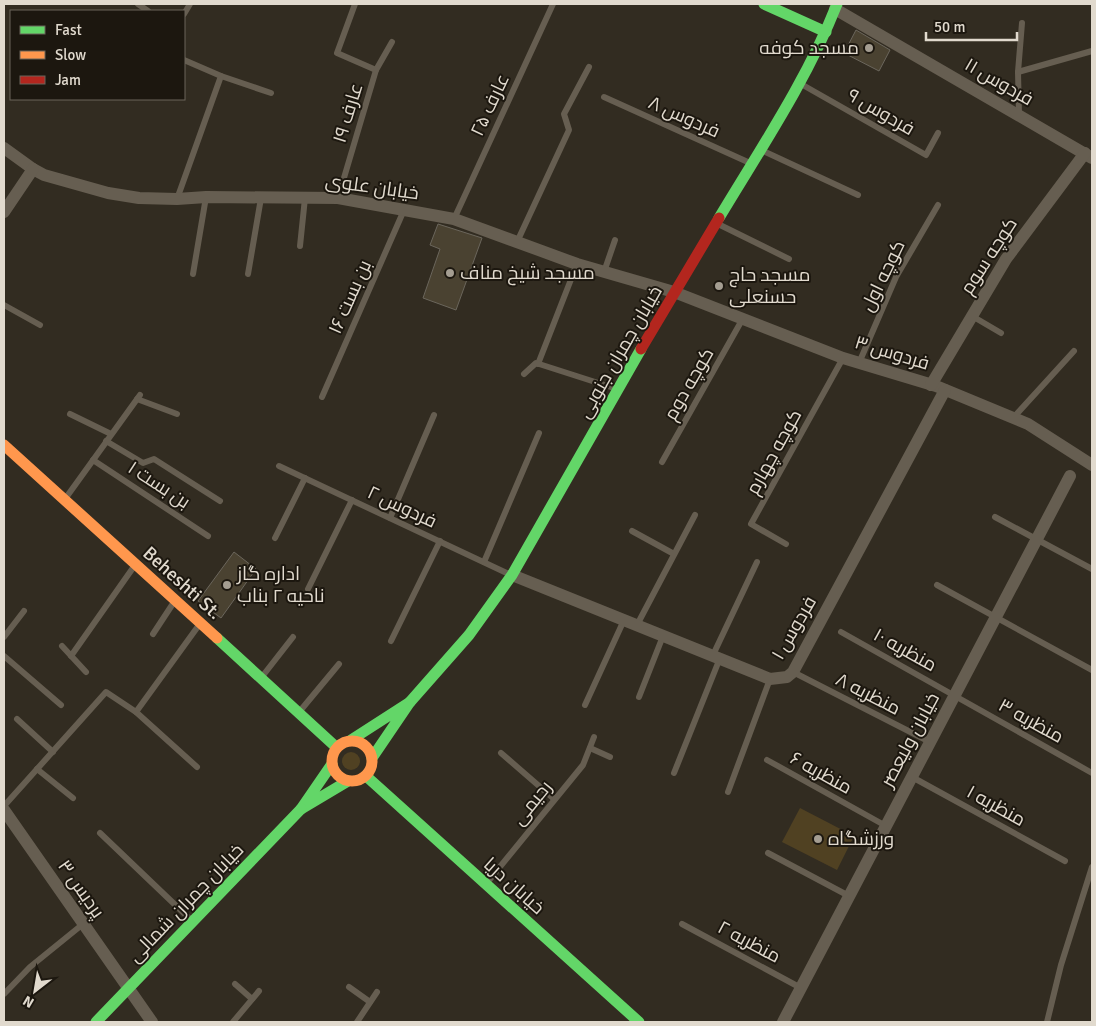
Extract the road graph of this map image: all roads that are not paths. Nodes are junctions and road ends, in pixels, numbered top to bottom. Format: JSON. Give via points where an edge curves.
{"nodes":[{"id":1,"x":355,"y":4,"type":"edge"},
{"id":2,"x":553,"y":4,"type":"edge"},
{"id":3,"x":764,"y":4,"type":"edge"},
{"id":4,"x":836,"y":6,"type":"edge"},
{"id":5,"x":1022,"y":23,"type":"dead end"},
{"id":6,"x":826,"y":32,"type":"junction"},
{"id":7,"x":392,"y":42,"type":"dead end"},
{"id":8,"x":1092,"y":51,"type":"edge"},
{"id":9,"x":185,"y":60,"type":"edge"},
{"id":10,"x":589,"y":67,"type":"dead end"},
{"id":11,"x":376,"y":70,"type":"junction"},
{"id":12,"x":1018,"y":72,"type":"junction"},
{"id":13,"x":221,"y":76,"type":"junction"},
{"id":14,"x":799,"y":83,"type":"junction"},
{"id":15,"x":271,"y":93,"type":"dead end"},
{"id":16,"x":604,"y":97,"type":"dead end"},
{"id":17,"x":1019,"y":115,"type":"junction"},
{"id":18,"x":938,"y":133,"type":"dead end"},
{"id":19,"x":4,"y":148,"type":"edge"},
{"id":20,"x":760,"y":150,"type":"junction"},
{"id":21,"x":1088,"y":156,"type":"edge"},
{"id":22,"x":752,"y":164,"type":"junction"},
{"id":23,"x":33,"y":169,"type":"junction"},
{"id":24,"x":858,"y":195,"type":"dead end"},
{"id":25,"x":206,"y":197,"type":"junction"},
{"id":26,"x":261,"y":198,"type":"junction"},
{"id":27,"x":305,"y":198,"type":"junction"},
{"id":28,"x":338,"y":198,"type":"junction"},
{"id":29,"x":177,"y":200,"type":"junction"},
{"id":30,"x":938,"y":204,"type":"dead end"},
{"id":31,"x":405,"y":209,"type":"junction"},
{"id":32,"x":4,"y":212,"type":"edge"},
{"id":33,"x":454,"y":219,"type":"junction"},
{"id":34,"x":716,"y":223,"type":"junction"},
{"id":35,"x":615,"y":240,"type":"dead end"},
{"id":36,"x":517,"y":242,"type":"junction"},
{"id":37,"x":300,"y":246,"type":"dead end"},
{"id":38,"x":789,"y":259,"type":"dead end"},
{"id":39,"x":576,"y":264,"type":"junction"},
{"id":40,"x":604,"y":272,"type":"junction"},
{"id":41,"x":193,"y":274,"type":"dead end"},
{"id":42,"x":248,"y":274,"type":"dead end"},
{"id":43,"x":674,"y":292,"type":"junction"},
{"id":44,"x":4,"y":304,"type":"edge"},
{"id":45,"x":972,"y":316,"type":"junction"},
{"id":46,"x":742,"y":320,"type":"junction"},
{"id":47,"x":40,"y":326,"type":"dead end"},
{"id":48,"x":1001,"y":333,"type":"dead end"},
{"id":49,"x":1074,"y":351,"type":"dead end"},
{"id":50,"x":843,"y":358,"type":"junction"},
{"id":51,"x":859,"y":363,"type":"junction"},
{"id":52,"x":538,"y":364,"type":"junction"},
{"id":53,"x":524,"y":374,"type":"dead end"},
{"id":54,"x":931,"y":385,"type":"junction"},
{"id":55,"x":618,"y":390,"type":"junction"},
{"id":56,"x":944,"y":390,"type":"junction"},
{"id":57,"x":322,"y":397,"type":"dead end"},
{"id":58,"x":70,"y":414,"type":"dead end"},
{"id":59,"x":177,"y":414,"type":"dead end"},
{"id":60,"x":434,"y":415,"type":"dead end"},
{"id":61,"x":1013,"y":418,"type":"junction"},
{"id":62,"x":539,"y":433,"type":"dead end"},
{"id":63,"x":111,"y":434,"type":"junction"},
{"id":64,"x":106,"y":441,"type":"junction"},
{"id":65,"x":4,"y":445,"type":"edge"},
{"id":66,"x":93,"y":460,"type":"junction"},
{"id":67,"x":662,"y":462,"type":"dead end"},
{"id":68,"x":1092,"y":464,"type":"edge"},
{"id":69,"x":280,"y":466,"type":"dead end"},
{"id":70,"x":1070,"y":476,"type":"dead end"},
{"id":71,"x":305,"y":478,"type":"junction"},
{"id":72,"x":64,"y":500,"type":"junction"},
{"id":73,"x":352,"y":500,"type":"junction"},
{"id":74,"x":220,"y":501,"type":"dead end"},
{"id":75,"x":695,"y":515,"type":"dead end"},
{"id":76,"x":995,"y":517,"type":"dead end"},
{"id":77,"x":390,"y":518,"type":"junction"},
{"id":78,"x":632,"y":531,"type":"dead end"},
{"id":79,"x":208,"y":536,"type":"dead end"},
{"id":80,"x":275,"y":538,"type":"dead end"},
{"id":81,"x":1037,"y":539,"type":"junction"},
{"id":82,"x":440,"y":541,"type":"junction"},
{"id":83,"x":786,"y":544,"type":"dead end"},
{"id":84,"x":674,"y":554,"type":"junction"},
{"id":85,"x":484,"y":562,"type":"junction"},
{"id":86,"x":757,"y":562,"type":"dead end"},
{"id":87,"x":136,"y":564,"type":"junction"},
{"id":88,"x":1092,"y":569,"type":"edge"},
{"id":89,"x":512,"y":575,"type":"junction"},
{"id":90,"x":937,"y":585,"type":"dead end"},
{"id":91,"x":308,"y":589,"type":"dead end"},
{"id":92,"x":175,"y":601,"type":"junction"},
{"id":93,"x":24,"y":611,"type":"dead end"},
{"id":94,"x":996,"y":617,"type":"junction"},
{"id":95,"x":624,"y":619,"type":"junction"},
{"id":96,"x":200,"y":623,"type":"junction"},
{"id":97,"x":637,"y":625,"type":"junction"},
{"id":98,"x":841,"y":632,"type":"dead end"},
{"id":99,"x":153,"y":634,"type":"dead end"},
{"id":100,"x":663,"y":635,"type":"junction"},
{"id":101,"x":4,"y":637,"type":"edge"},
{"id":102,"x":293,"y":637,"type":"dead end"},
{"id":103,"x":391,"y":641,"type":"dead end"},
{"id":104,"x":62,"y":646,"type":"dead end"},
{"id":105,"x":4,"y":656,"type":"edge"},
{"id":106,"x":72,"y":656,"type":"junction"},
{"id":107,"x":716,"y":657,"type":"junction"},
{"id":108,"x":339,"y":664,"type":"dead end"},
{"id":109,"x":1092,"y":670,"type":"edge"},
{"id":110,"x":86,"y":672,"type":"dead end"},
{"id":111,"x":793,"y":672,"type":"junction"},
{"id":112,"x":770,"y":678,"type":"junction"},
{"id":113,"x":261,"y":679,"type":"junction"},
{"id":114,"x":955,"y":695,"type":"junction"},
{"id":115,"x":639,"y":697,"type":"dead end"},
{"id":116,"x":410,"y":702,"type":"junction"},
{"id":117,"x":61,"y":704,"type":"dead end"},
{"id":118,"x":585,"y":705,"type":"dead end"},
{"id":119,"x":136,"y":712,"type":"junction"},
{"id":120,"x":298,"y":713,"type":"junction"},
{"id":121,"x":17,"y":719,"type":"dead end"},
{"id":122,"x":594,"y":737,"type":"dead end"},
{"id":123,"x":351,"y":740,"type":"junction"},
{"id":124,"x":930,"y":742,"type":"junction"},
{"id":125,"x":336,"y":747,"type":"junction"},
{"id":126,"x":590,"y":748,"type":"junction"},
{"id":127,"x":53,"y":752,"type":"junction"},
{"id":128,"x":500,"y":753,"type":"dead end"},
{"id":129,"x":610,"y":757,"type":"dead end"},
{"id":130,"x":372,"y":758,"type":"junction"},
{"id":131,"x":767,"y":760,"type":"dead end"},
{"id":132,"x":332,"y":764,"type":"junction"},
{"id":133,"x":198,"y":766,"type":"dead end"},
{"id":134,"x":37,"y":769,"type":"junction"},
{"id":135,"x":674,"y":773,"type":"dead end"},
{"id":136,"x":1092,"y":773,"type":"edge"},
{"id":137,"x":366,"y":776,"type":"junction"},
{"id":138,"x":912,"y":777,"type":"junction"},
{"id":139,"x":348,"y":781,"type":"junction"},
{"id":140,"x":728,"y":792,"type":"dead end"},
{"id":141,"x":73,"y":798,"type":"dead end"},
{"id":142,"x":554,"y":799,"type":"junction"},
{"id":143,"x":4,"y":808,"type":"edge"},
{"id":144,"x":301,"y":809,"type":"junction"},
{"id":145,"x":886,"y":826,"type":"junction"},
{"id":146,"x":100,"y":833,"type":"dead end"},
{"id":147,"x":768,"y":853,"type":"dead end"},
{"id":148,"x":1065,"y":861,"type":"dead end"},
{"id":149,"x":1092,"y":867,"type":"edge"},
{"id":150,"x":485,"y":884,"type":"junction"},
{"id":151,"x":849,"y":896,"type":"junction"},
{"id":152,"x":193,"y":922,"type":"junction"},
{"id":153,"x":83,"y":924,"type":"junction"},
{"id":154,"x":682,"y":924,"type":"dead end"},
{"id":155,"x":235,"y":984,"type":"dead end"},
{"id":156,"x":349,"y":987,"type":"dead end"},
{"id":157,"x":801,"y":988,"type":"junction"},
{"id":158,"x":128,"y":989,"type":"junction"},
{"id":159,"x":259,"y":991,"type":"dead end"},
{"id":160,"x":377,"y":992,"type":"dead end"},
{"id":161,"x":4,"y":994,"type":"edge"},
{"id":162,"x":252,"y":999,"type":"junction"},
{"id":163,"x":370,"y":1002,"type":"junction"},
{"id":164,"x":96,"y":1022,"type":"edge"},
{"id":165,"x":152,"y":1022,"type":"edge"},
{"id":166,"x":233,"y":1022,"type":"edge"},
{"id":167,"x":357,"y":1022,"type":"edge"},
{"id":168,"x":638,"y":1022,"type":"edge"},
{"id":169,"x":783,"y":1022,"type":"edge"},
{"id":170,"x":1047,"y":1022,"type":"edge"}],
"edges":[{"from":1,"to":11,"type":"lane","name":"عارف ۱۹","via":[[338,53]]},
{"from":2,"to":33,"type":"lane","name":"عارف ۲۵"},
{"from":3,"to":6,"type":"main road"},
{"from":4,"to":6,"type":"main road","name":"خیابان چمران جنوبی"},
{"from":4,"to":17,"type":"street","name":"فردوس ۱۱"},
{"from":5,"to":12,"type":"lane"},
{"from":6,"to":14,"type":"main road","name":"خیابان چمران جنوبی"},
{"from":7,"to":11,"type":"lane"},
{"from":8,"to":12,"type":"lane"},
{"from":9,"to":13,"type":"lane"},
{"from":10,"to":36,"type":"lane","via":[[564,114],[569,130]]},
{"from":11,"to":28,"type":"lane","name":"عارف ۱۹"},
{"from":12,"to":17,"type":"lane"},
{"from":13,"to":15,"type":"lane"},
{"from":13,"to":29,"type":"lane"},
{"from":14,"to":18,"type":"lane","name":"فردوس ۹","via":[[926,155]]},
{"from":14,"to":20,"type":"main road","name":"خیابان چمران جنوبی"},
{"from":16,"to":22,"type":"lane","name":"فردوس ۸"},
{"from":17,"to":21,"type":"street","name":"فردوس ۱۱"},
{"from":19,"to":23,"type":"street","name":"خیابان علوی"},
{"from":20,"to":22,"type":"main road","name":"خیابان چمران جنوبی"},
{"from":20,"to":24,"type":"lane"},
{"from":21,"to":45,"type":"street","name":"کوچه سوم","via":[[1006,259]]},
{"from":22,"to":34,"type":"main road","name":"خیابان چمران جنوبی"},
{"from":23,"to":29,"type":"street","name":"خیابان علوی","via":[[108,193]]},
{"from":23,"to":32,"type":"street"},
{"from":25,"to":26,"type":"street","name":"خیابان علوی"},
{"from":25,"to":29,"type":"street","name":"خیابان علوی"},
{"from":25,"to":41,"type":"lane"},
{"from":26,"to":27,"type":"street","name":"خیابان علوی"},
{"from":26,"to":42,"type":"lane"},
{"from":27,"to":28,"type":"street","name":"خیابان علوی"},
{"from":27,"to":37,"type":"lane"},
{"from":28,"to":31,"type":"street","name":"خیابان علوی"},
{"from":30,"to":51,"type":"lane","name":"کوچه اول","via":[[896,277]]},
{"from":31,"to":33,"type":"street","name":"خیابان علوی"},
{"from":31,"to":57,"type":"lane","name":"بن بست ۱۶"},
{"from":33,"to":36,"type":"street","name":"خیابان علوی"},
{"from":34,"to":38,"type":"lane"},
{"from":34,"to":43,"type":"main road","name":"خیابان چمران جنوبی"},
{"from":35,"to":40,"type":"lane"},
{"from":36,"to":39,"type":"street","name":"خیابان علوی"},
{"from":39,"to":40,"type":"street","name":"خیابان علوی"},
{"from":39,"to":52,"type":"lane"},
{"from":40,"to":43,"type":"street","name":"خیابان علوی"},
{"from":43,"to":46,"type":"street","name":"فردوس ۳"},
{"from":43,"to":55,"type":"main road","name":"خیابان چمران جنوبی"},
{"from":44,"to":47,"type":"lane"},
{"from":45,"to":48,"type":"lane"},
{"from":45,"to":54,"type":"street","name":"کوچه سوم"},
{"from":46,"to":50,"type":"street","name":"فردوس ۳"},
{"from":46,"to":67,"type":"lane","name":"کوچه دوم"},
{"from":49,"to":61,"type":"lane"},
{"from":50,"to":51,"type":"street","name":"فردوس ۳"},
{"from":50,"to":83,"type":"lane","name":"کوچه چهارم","via":[[751,524]]},
{"from":51,"to":54,"type":"street","name":"فردوس ۳"},
{"from":52,"to":53,"type":"lane"},
{"from":52,"to":55,"type":"lane"},
{"from":54,"to":56,"type":"street","name":"فردوس ۳"},
{"from":55,"to":89,"type":"main road","name":"خیابان چمران جنوبی"},
{"from":56,"to":61,"type":"street","name":"فردوس ۳"},
{"from":56,"to":111,"type":"street","name":"فردوس ۱"},
{"from":58,"to":63,"type":"lane"},
{"from":59,"to":63,"type":"lane","via":[[138,397]]},
{"from":60,"to":77,"type":"lane"},
{"from":61,"to":68,"type":"street","name":"فردوس ۳"},
{"from":62,"to":85,"type":"lane"},
{"from":63,"to":64,"type":"lane"},
{"from":64,"to":66,"type":"lane"},
{"from":64,"to":74,"type":"lane","via":[[143,463],[154,459]]},
{"from":65,"to":72,"type":"main road","name":"Beheshti St."},
{"from":66,"to":72,"type":"lane"},
{"from":66,"to":79,"type":"lane","name":"بن بست ۱"},
{"from":69,"to":71,"type":"lane","name":"فردوس ۲"},
{"from":70,"to":81,"type":"street","name":"خیابان ولیعصر"},
{"from":71,"to":73,"type":"lane","name":"فردوس ۲"},
{"from":71,"to":80,"type":"lane"},
{"from":72,"to":87,"type":"main road","name":"Beheshti St."},
{"from":73,"to":77,"type":"lane","name":"فردوس ۲"},
{"from":73,"to":91,"type":"lane"},
{"from":75,"to":84,"type":"lane"},
{"from":76,"to":81,"type":"lane"},
{"from":77,"to":82,"type":"lane","name":"فردوس ۲"},
{"from":78,"to":84,"type":"lane"},
{"from":81,"to":88,"type":"lane"},
{"from":81,"to":94,"type":"street","name":"خیابان ولیعصر"},
{"from":82,"to":85,"type":"lane","name":"فردوس ۲"},
{"from":82,"to":103,"type":"lane"},
{"from":84,"to":97,"type":"lane"},
{"from":85,"to":89,"type":"lane","name":"فردوس ۲"},
{"from":86,"to":107,"type":"lane"},
{"from":87,"to":92,"type":"main road","name":"Beheshti St."},
{"from":87,"to":106,"type":"lane"},
{"from":89,"to":95,"type":"street","name":"فردوس ۱"},
{"from":89,"to":116,"type":"main road","name":"خیابان چمران جنوبی","via":[[469,636]]},
{"from":90,"to":94,"type":"lane"},
{"from":92,"to":96,"type":"main road","name":"Beheshti St."},
{"from":92,"to":99,"type":"lane"},
{"from":93,"to":101,"type":"lane"},
{"from":94,"to":109,"type":"lane"},
{"from":94,"to":114,"type":"street","name":"خیابان ولیعصر"},
{"from":95,"to":97,"type":"street","name":"فردوس ۱"},
{"from":95,"to":118,"type":"lane"},
{"from":96,"to":113,"type":"main road","name":"Beheshti St."},
{"from":96,"to":119,"type":"lane"},
{"from":97,"to":100,"type":"street","name":"فردوس ۱"},
{"from":98,"to":114,"type":"lane","name":"منظریه ۱۰"},
{"from":100,"to":107,"type":"street","name":"فردوس ۱"},
{"from":100,"to":115,"type":"lane"},
{"from":102,"to":113,"type":"lane"},
{"from":104,"to":106,"type":"lane"},
{"from":105,"to":117,"type":"lane"},
{"from":106,"to":110,"type":"lane"},
{"from":107,"to":112,"type":"street","name":"فردوس ۱"},
{"from":107,"to":135,"type":"lane"},
{"from":108,"to":120,"type":"lane"},
{"from":111,"to":112,"type":"street","name":"فردوس ۱"},
{"from":111,"to":124,"type":"lane","name":"منظریه ۸"},
{"from":112,"to":140,"type":"lane"},
{"from":113,"to":120,"type":"main road","name":"Beheshti St."},
{"from":114,"to":124,"type":"street","name":"خیابان ولیعصر"},
{"from":114,"to":136,"type":"lane","name":"منظریه ۳"},
{"from":116,"to":123,"type":"main road","name":"خیابان چمران جنوبی"},
{"from":116,"to":130,"type":"main road","name":"خیابان چمران جنوبی"},
{"from":119,"to":127,"type":"lane","via":[[106,692]]},
{"from":119,"to":133,"type":"lane"},
{"from":120,"to":125,"type":"main road","name":"Beheshti St."},
{"from":121,"to":127,"type":"lane"},
{"from":122,"to":126,"type":"lane","name":"رحیمی"},
{"from":123,"to":125,"type":"main road"},
{"from":123,"to":130,"type":"main road","via":[[367,747]]},
{"from":124,"to":138,"type":"street","name":"خیابان ولیعصر"},
{"from":125,"to":132,"type":"main road"},
{"from":126,"to":129,"type":"lane"},
{"from":126,"to":142,"type":"lane","name":"رحیمی","via":[[583,765]]},
{"from":127,"to":134,"type":"lane"},
{"from":128,"to":142,"type":"lane"},
{"from":130,"to":137,"type":"main road"},
{"from":131,"to":145,"type":"lane","name":"منظریه ۶"},
{"from":132,"to":139,"type":"main road","via":[[337,775]]},
{"from":132,"to":144,"type":"main road","name":"خیابان چمران شمالی"},
{"from":134,"to":141,"type":"lane"},
{"from":134,"to":143,"type":"lane"},
{"from":137,"to":139,"type":"main road"},
{"from":137,"to":150,"type":"main road","name":"خیابان دریا"},
{"from":138,"to":145,"type":"street","name":"خیابان ولیعصر"},
{"from":138,"to":148,"type":"lane","name":"منظریه ۱"},
{"from":139,"to":144,"type":"main road","name":"خیابان چمران شمالی"},
{"from":142,"to":150,"type":"lane","name":"رحیمی"},
{"from":143,"to":153,"type":"street","name":"پردیس ۳"},
{"from":144,"to":152,"type":"main road","name":"خیابان چمران شمالی"},
{"from":145,"to":151,"type":"street","name":"خیابان ولیعصر"},
{"from":146,"to":152,"type":"lane"},
{"from":147,"to":151,"type":"lane"},
{"from":149,"to":170,"type":"lane"},
{"from":150,"to":168,"type":"main road","name":"خیابان دریا"},
{"from":151,"to":157,"type":"street","name":"خیابان ولیعصر"},
{"from":152,"to":158,"type":"main road","name":"خیابان چمران شمالی"},
{"from":153,"to":158,"type":"street","name":"پردیس ۳"},
{"from":153,"to":161,"type":"lane","via":[[30,967]]},
{"from":154,"to":157,"type":"lane","name":"منظریه ۲"},
{"from":155,"to":162,"type":"lane"},
{"from":156,"to":163,"type":"lane"},
{"from":157,"to":169,"type":"street","name":"خیابان ولیعصر"},
{"from":158,"to":164,"type":"main road","name":"خیابان چمران شمالی"},
{"from":158,"to":165,"type":"street","name":"پردیس ۳"},
{"from":159,"to":162,"type":"lane"},
{"from":160,"to":163,"type":"lane"},
{"from":162,"to":166,"type":"lane"},
{"from":163,"to":167,"type":"lane"}]}
